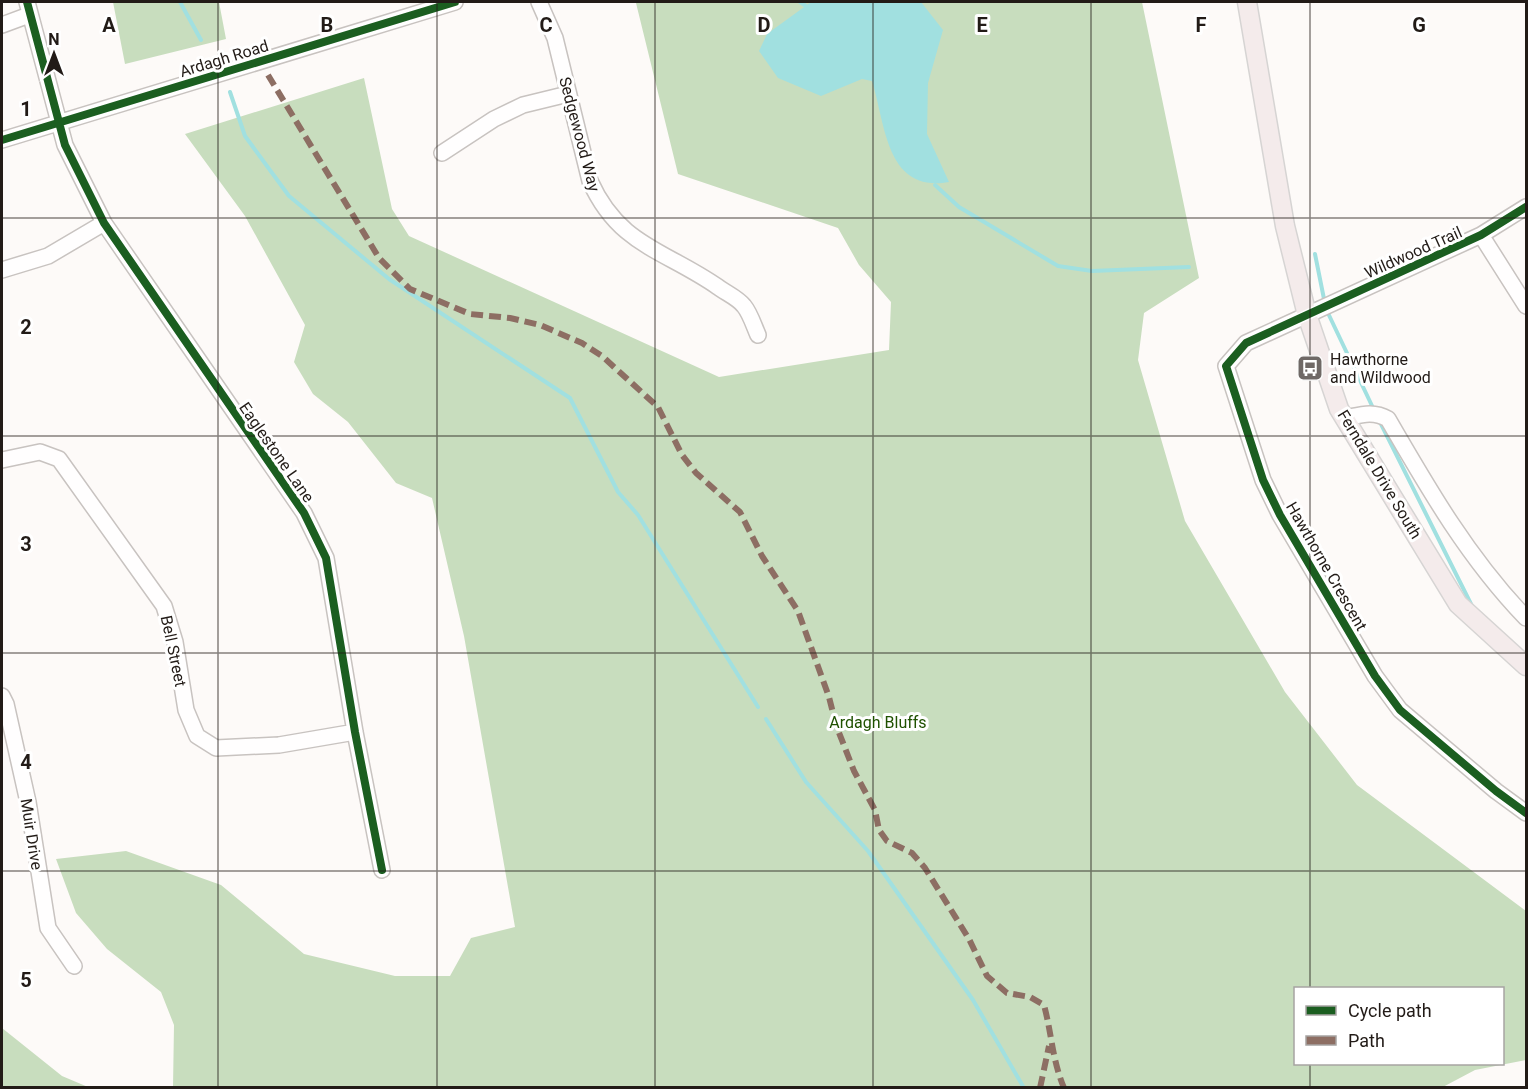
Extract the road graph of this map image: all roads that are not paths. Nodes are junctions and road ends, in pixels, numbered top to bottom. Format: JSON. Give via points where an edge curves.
{"nodes":[{"id":1,"x":455,"y":2,"type":"edge"},
{"id":2,"x":539,"y":2,"type":"edge"},
{"id":3,"x":1247,"y":2,"type":"edge"},
{"id":4,"x":28,"y":8,"type":"edge"},
{"id":5,"x":2,"y":25,"type":"edge"},
{"id":6,"x":568,"y":94,"type":"junction"},
{"id":7,"x":58,"y":123,"type":"junction"},
{"id":8,"x":2,"y":140,"type":"edge"},
{"id":9,"x":442,"y":153,"type":"dead end"},
{"id":10,"x":1527,"y":207,"type":"edge"},
{"id":11,"x":104,"y":223,"type":"junction"},
{"id":12,"x":1481,"y":235,"type":"junction"},
{"id":13,"x":2,"y":270,"type":"edge"},
{"id":14,"x":1527,"y":306,"type":"edge"},
{"id":15,"x":1307,"y":315,"type":"junction"},
{"id":16,"x":758,"y":335,"type":"dead end"},
{"id":17,"x":1345,"y":418,"type":"junction"},
{"id":18,"x":2,"y":460,"type":"edge"},
{"id":19,"x":1527,"y":618,"type":"edge"},
{"id":20,"x":1527,"y":666,"type":"edge"},
{"id":21,"x":2,"y":696,"type":"edge"},
{"id":22,"x":355,"y":732,"type":"junction"},
{"id":23,"x":1527,"y":813,"type":"edge"},
{"id":24,"x":382,"y":870,"type":"dead end"},
{"id":25,"x":74,"y":966,"type":"dead end"}],
"edges":[{"from":1,"to":7,"type":"street","name":"Ardagh Road"},
{"from":2,"to":6,"type":"street","name":"Sedgewood Way","via":[[555,38]]},
{"from":3,"to":15,"type":"main road","name":"Ferndale Drive South","via":[[1285,226]]},
{"from":4,"to":5,"type":"street"},
{"from":4,"to":7,"type":"street","name":"Eaglestone Lane"},
{"from":6,"to":9,"type":"street","via":[[523,105]]},
{"from":6,"to":16,"type":"street","name":"Sedgewood Way","via":[[590,181],[610,216],[636,240],[699,274],[744,306]]},
{"from":7,"to":8,"type":"street","name":"Ardagh Road"},
{"from":7,"to":11,"type":"street","name":"Eaglestone Lane"},
{"from":10,"to":12,"type":"street","name":"Wildwood Trail"},
{"from":11,"to":13,"type":"street","via":[[48,256]]},
{"from":11,"to":22,"type":"street","name":"Eaglestone Lane","via":[[304,513],[326,558]]},
{"from":12,"to":14,"type":"street","name":"Wildwood Trail"},
{"from":12,"to":15,"type":"street","name":"Wildwood Trail"},
{"from":15,"to":17,"type":"main road","name":"Ferndale Drive South"},
{"from":15,"to":23,"type":"street","name":"Hawthorne Crescent","via":[[1246,343],[1226,366],[1263,480],[1369,666],[1400,710]]},
{"from":17,"to":19,"type":"street","via":[[1371,413],[1388,419],[1440,510],[1481,566]]},
{"from":17,"to":20,"type":"main road","name":"Ferndale Drive South","via":[[1458,604]]},
{"from":18,"to":22,"type":"street","name":"Bell Street","via":[[39,452],[59,459],[164,606],[175,642],[186,710],[197,736],[216,748],[279,745]]},
{"from":21,"to":25,"type":"street","name":"Muir Drive","via":[[28,802],[48,928]]},
{"from":22,"to":24,"type":"street","name":"Eaglestone Lane"}]}
